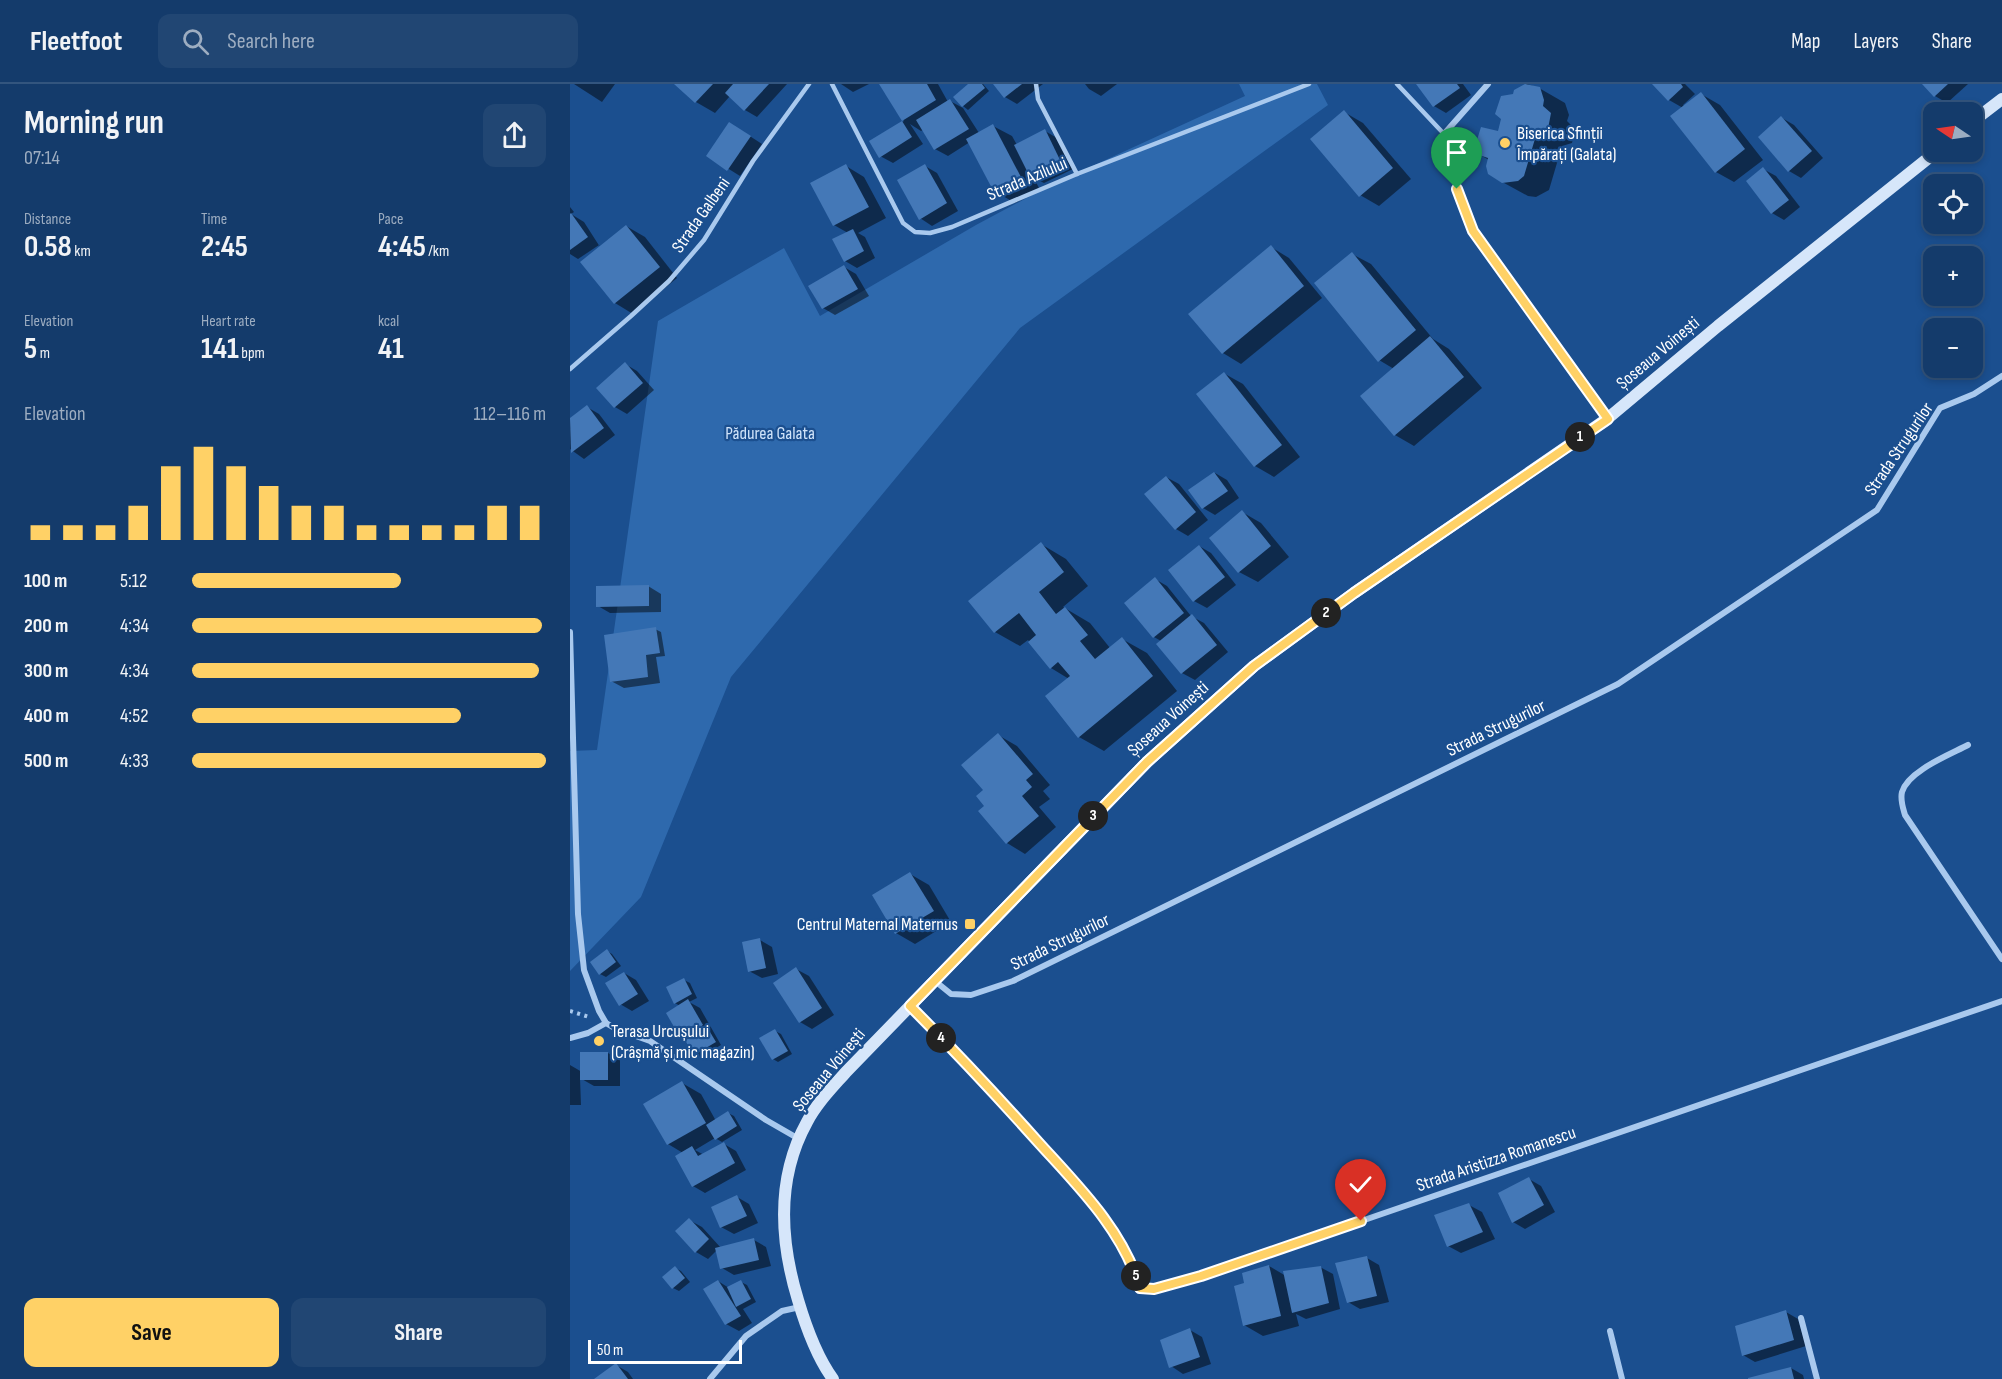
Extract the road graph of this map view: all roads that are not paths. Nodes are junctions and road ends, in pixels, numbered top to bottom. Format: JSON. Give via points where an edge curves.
{"nodes":[{"id":1,"x":809,"y":84,"type":"edge"},
{"id":2,"x":832,"y":84,"type":"edge"},
{"id":3,"x":1036,"y":84,"type":"edge"},
{"id":4,"x":1309,"y":84,"type":"edge"},
{"id":5,"x":1397,"y":84,"type":"edge"},
{"id":6,"x":1488,"y":84,"type":"edge"},
{"id":7,"x":2002,"y":99,"type":"edge"},
{"id":8,"x":1983,"y":114,"type":"edge"},
{"id":9,"x":1444,"y":134,"type":"junction"},
{"id":10,"x":1923,"y":162,"type":"edge"},
{"id":11,"x":1077,"y":174,"type":"junction"},
{"id":12,"x":570,"y":369,"type":"edge"},
{"id":13,"x":2002,"y":376,"type":"edge"},
{"id":14,"x":1608,"y":419,"type":"junction"},
{"id":15,"x":570,"y":632,"type":"edge"},
{"id":16,"x":1968,"y":745,"type":"dead end"},
{"id":17,"x":2001,"y":956,"type":"edge"},
{"id":18,"x":935,"y":981,"type":"junction"},
{"id":19,"x":2002,"y":1001,"type":"edge"},
{"id":20,"x":910,"y":1006,"type":"junction"},
{"id":21,"x":606,"y":1023,"type":"junction"},
{"id":22,"x":570,"y":1038,"type":"edge"},
{"id":23,"x":799,"y":1139,"type":"junction"},
{"id":24,"x":800,"y":1307,"type":"junction"},
{"id":25,"x":1801,"y":1318,"type":"dead end"},
{"id":26,"x":1610,"y":1331,"type":"dead end"},
{"id":27,"x":710,"y":1379,"type":"edge"},
{"id":28,"x":833,"y":1379,"type":"edge"},
{"id":29,"x":1622,"y":1379,"type":"edge"},
{"id":30,"x":1817,"y":1379,"type":"edge"}],
"edges":[{"from":1,"to":12,"type":"lane","name":"Strada Galbeni","via":[[753,161],[704,240],[669,281]]},
{"from":2,"to":11,"type":"lane","name":"Strada Azilului","via":[[903,224],[915,232],[952,227]]},
{"from":3,"to":11,"type":"lane","via":[[1038,99]]},
{"from":4,"to":11,"type":"lane","name":"Strada Azilului"},
{"from":5,"to":9,"type":"lane"},
{"from":6,"to":9,"type":"street"},
{"from":7,"to":8,"type":"main road"},
{"from":9,"to":14,"type":"street","via":[[1457,189],[1473,231]]},
{"from":10,"to":14,"type":"main road","name":"Șoseaua Voinești"},
{"from":13,"to":18,"type":"street","name":"Strada Strugurilor","via":[[1974,394],[1940,408],[1877,510],[1618,684],[1013,981],[971,995],[951,994]]},
{"from":14,"to":18,"type":"main road","name":"Șoseaua Voinești","via":[[1254,666],[1140,770]]},
{"from":15,"to":21,"type":"street","via":[[578,914],[584,970]]},
{"from":16,"to":17,"type":"street","via":[[1913,775],[1901,794],[1902,804],[1905,815]]},
{"from":18,"to":20,"type":"main road","name":"Șoseaua Voinești"},
{"from":19,"to":20,"type":"street","name":"Strada Aristizza Romanescu","via":[[1154,1289],[1140,1288],[1135,1270],[1104,1216],[1003,1102]]},
{"from":20,"to":23,"type":"main road","name":"Șoseaua Voinești","via":[[817,1106]]},
{"from":21,"to":22,"type":"street","via":[[588,1034]]},
{"from":21,"to":23,"type":"street","via":[[650,1041]]},
{"from":23,"to":24,"type":"main road","name":"Șoseaua Voinești","via":[[786,1182],[783,1215],[791,1278]]},
{"from":24,"to":27,"type":"street","via":[[782,1311],[746,1335]]},
{"from":24,"to":28,"type":"main road","name":"Șoseaua Voinești","via":[[813,1343]]},
{"from":25,"to":30,"type":"street"},
{"from":26,"to":29,"type":"street"}]}
